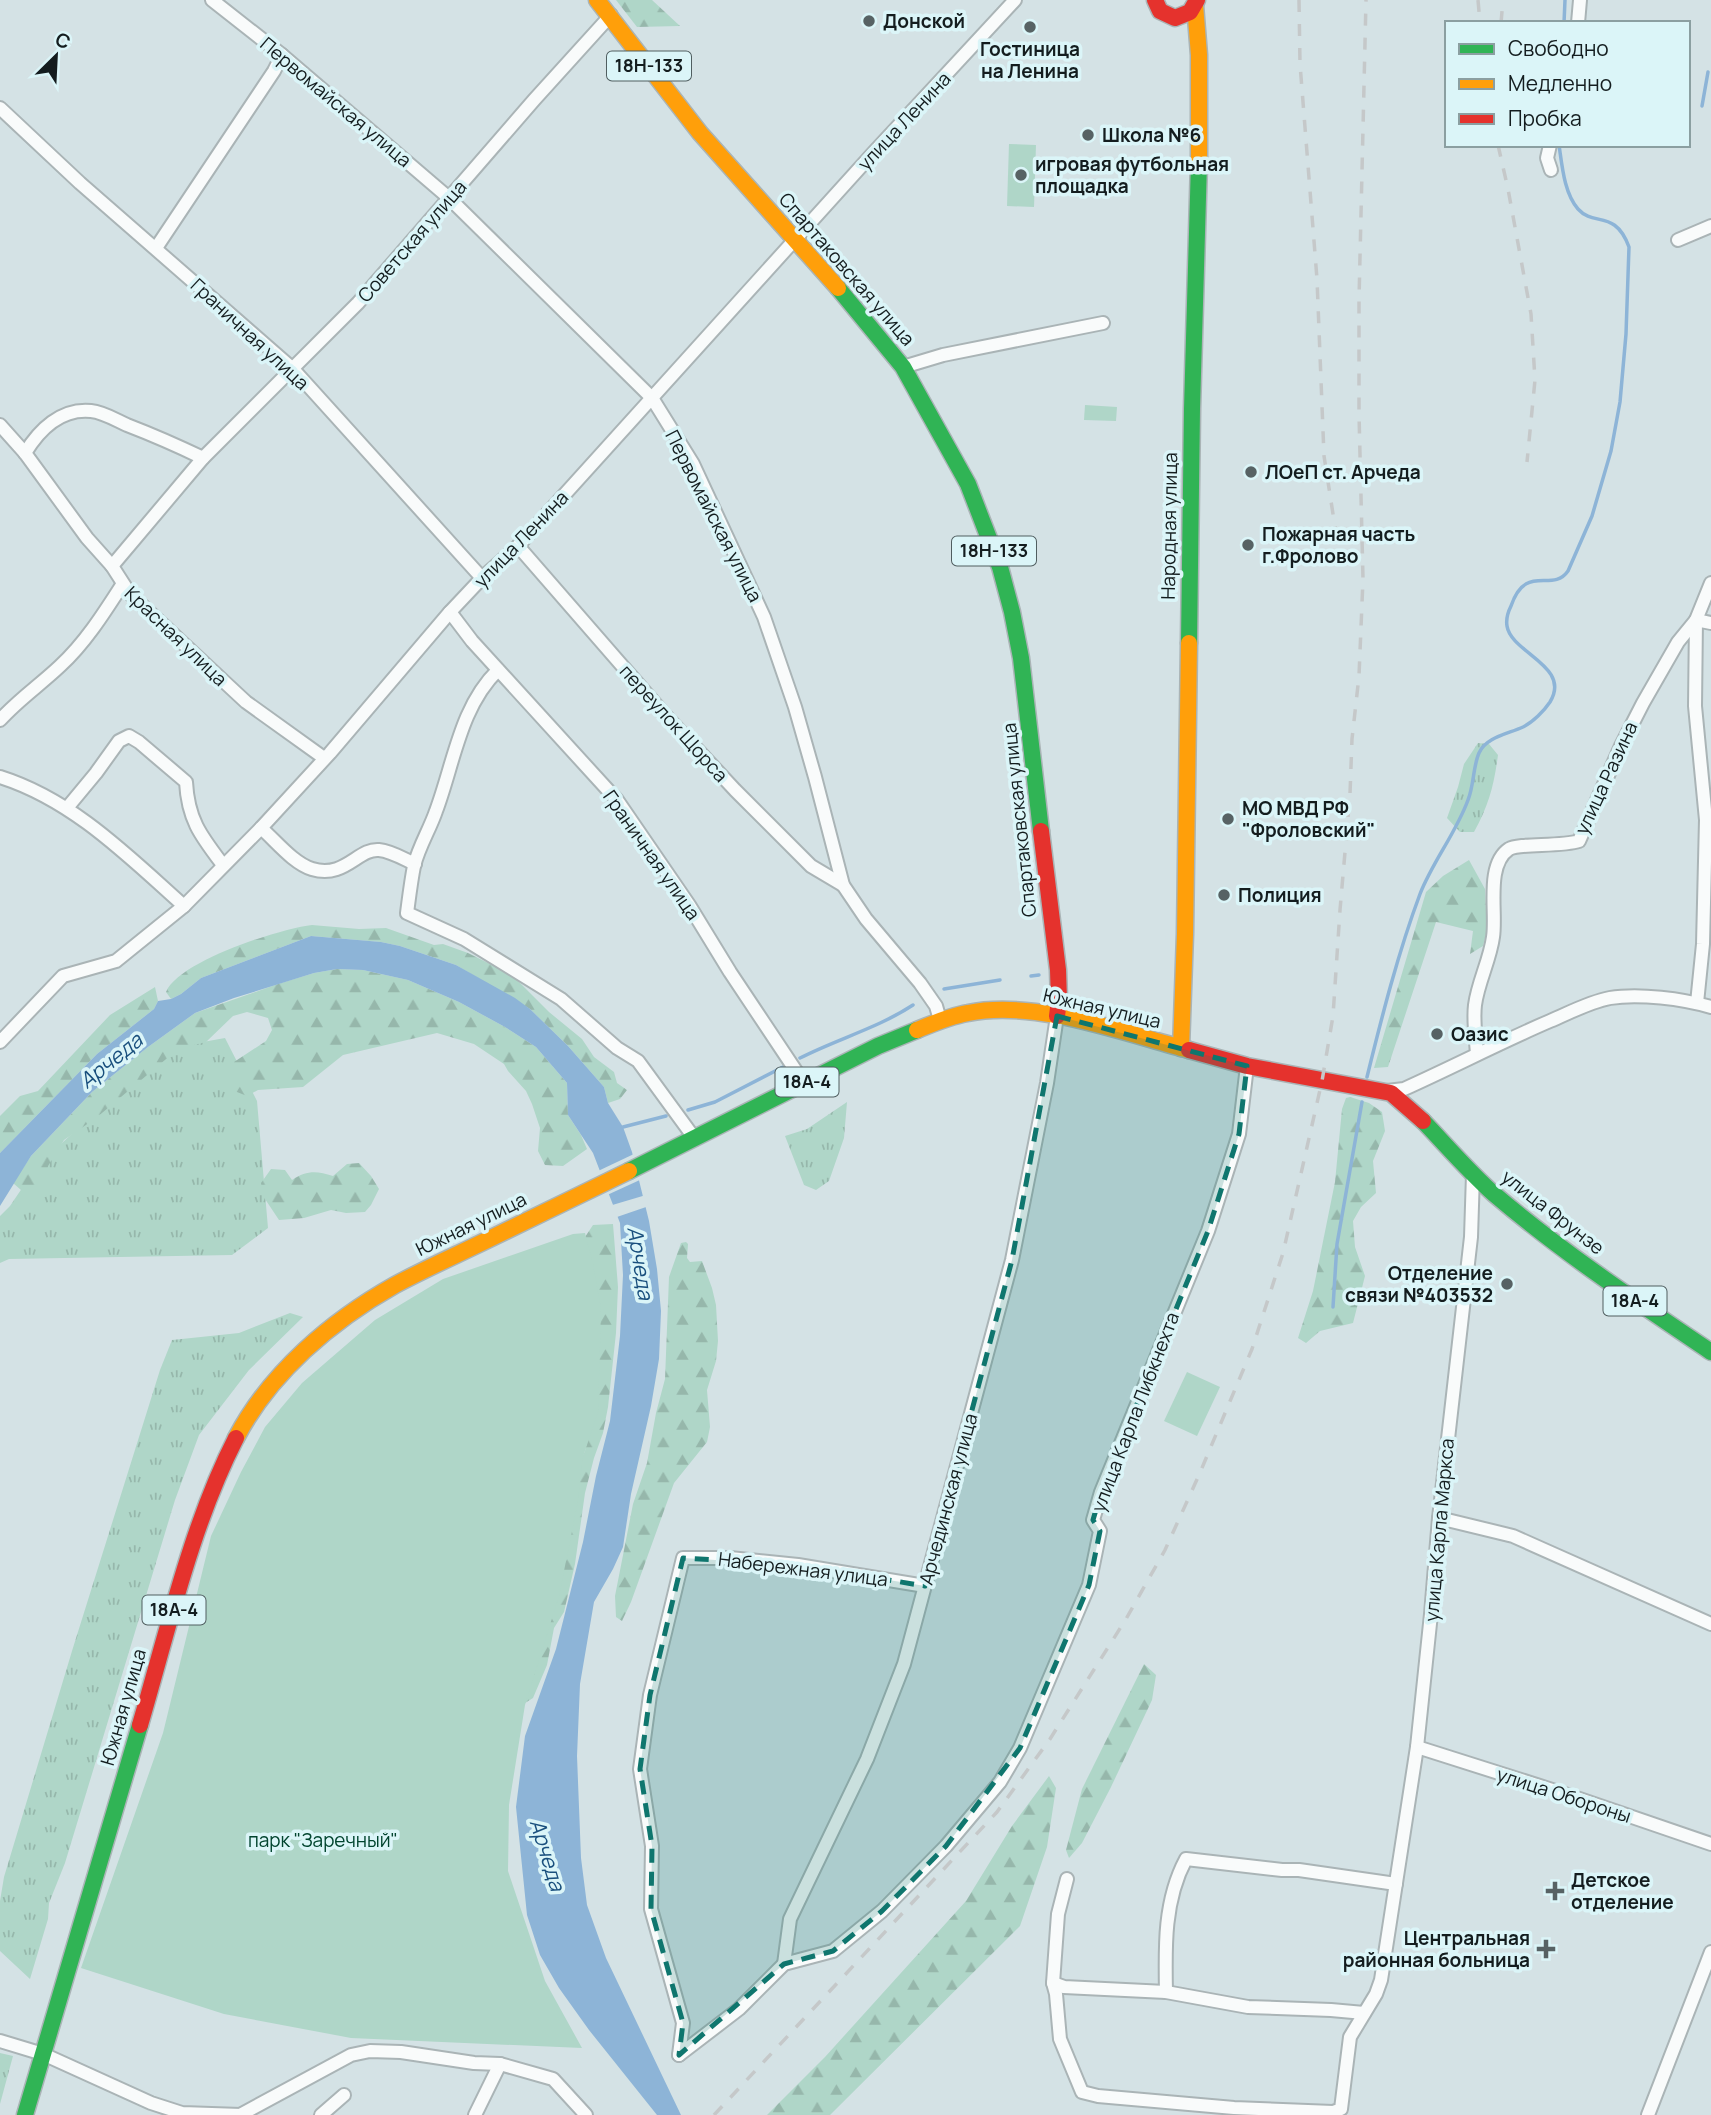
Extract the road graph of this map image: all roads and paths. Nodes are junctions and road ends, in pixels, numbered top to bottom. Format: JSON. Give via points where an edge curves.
{"nodes":[{"id":1,"x":212,"y":0,"type":"edge"},
{"id":2,"x":597,"y":0,"type":"edge"},
{"id":3,"x":1015,"y":0,"type":"edge"},
{"id":4,"x":1580,"y":0,"type":"edge"},
{"id":5,"x":1152,"y":1,"type":"edge"},
{"id":6,"x":1196,"y":3,"type":"edge"},
{"id":7,"x":611,"y":15,"type":"junction"},
{"id":8,"x":1169,"y":17,"type":"junction"},
{"id":9,"x":1578,"y":21,"type":"edge"},
{"id":10,"x":282,"y":55,"type":"junction"},
{"id":11,"x":1199,"y":55,"type":"junction"},
{"id":12,"x":0,"y":108,"type":"edge"},
{"id":13,"x":1550,"y":147,"type":"edge"},
{"id":14,"x":1551,"y":170,"type":"dead end"},
{"id":15,"x":449,"y":198,"type":"junction"},
{"id":16,"x":1711,"y":226,"type":"edge"},
{"id":17,"x":796,"y":240,"type":"junction"},
{"id":18,"x":1678,"y":240,"type":"dead end"},
{"id":19,"x":156,"y":248,"type":"junction"},
{"id":20,"x":1103,"y":323,"type":"dead end"},
{"id":21,"x":903,"y":367,"type":"junction"},
{"id":22,"x":293,"y":369,"type":"junction"},
{"id":23,"x":652,"y":398,"type":"junction"},
{"id":24,"x":0,"y":425,"type":"edge"},
{"id":25,"x":25,"y":453,"type":"junction"},
{"id":26,"x":203,"y":458,"type":"junction"},
{"id":27,"x":518,"y":546,"type":"junction"},
{"id":28,"x":112,"y":566,"type":"junction"},
{"id":29,"x":482,"y":578,"type":"junction"},
{"id":30,"x":1711,"y":583,"type":"edge"},
{"id":31,"x":122,"y":584,"type":"junction"},
{"id":32,"x":450,"y":612,"type":"junction"},
{"id":33,"x":1696,"y":620,"type":"junction"},
{"id":34,"x":1711,"y":623,"type":"edge"},
{"id":35,"x":498,"y":670,"type":"junction"},
{"id":36,"x":0,"y":720,"type":"edge"},
{"id":37,"x":324,"y":758,"type":"junction"},
{"id":38,"x":0,"y":777,"type":"edge"},
{"id":39,"x":67,"y":808,"type":"junction"},
{"id":40,"x":261,"y":828,"type":"junction"},
{"id":41,"x":415,"y":864,"type":"junction"},
{"id":42,"x":223,"y":865,"type":"junction"},
{"id":43,"x":843,"y":885,"type":"junction"},
{"id":44,"x":184,"y":906,"type":"junction"},
{"id":45,"x":1697,"y":1003,"type":"junction"},
{"id":46,"x":1711,"y":1007,"type":"edge"},
{"id":47,"x":1057,"y":1016,"type":"junction"},
{"id":48,"x":940,"y":1020,"type":"junction"},
{"id":49,"x":0,"y":1042,"type":"edge"},
{"id":50,"x":1181,"y":1048,"type":"junction"},
{"id":51,"x":1477,"y":1054,"type":"junction"},
{"id":52,"x":1247,"y":1066,"type":"junction"},
{"id":53,"x":804,"y":1083,"type":"junction"},
{"id":54,"x":1383,"y":1091,"type":"junction"},
{"id":55,"x":695,"y":1139,"type":"junction"},
{"id":56,"x":1473,"y":1174,"type":"junction"},
{"id":57,"x":1711,"y":1352,"type":"edge"},
{"id":58,"x":1439,"y":1518,"type":"junction"},
{"id":59,"x":925,"y":1586,"type":"junction"},
{"id":60,"x":1711,"y":1624,"type":"edge"},
{"id":61,"x":1417,"y":1747,"type":"junction"},
{"id":62,"x":1711,"y":1844,"type":"edge"},
{"id":63,"x":1067,"y":1879,"type":"dead end"},
{"id":64,"x":1396,"y":1884,"type":"junction"},
{"id":65,"x":1711,"y":1952,"type":"edge"},
{"id":66,"x":784,"y":1964,"type":"junction"},
{"id":67,"x":1053,"y":1983,"type":"junction"},
{"id":68,"x":1166,"y":1992,"type":"junction"},
{"id":69,"x":1364,"y":2013,"type":"junction"},
{"id":70,"x":0,"y":2041,"type":"edge"},
{"id":71,"x":43,"y":2054,"type":"junction"},
{"id":72,"x":500,"y":2064,"type":"junction"},
{"id":73,"x":344,"y":2095,"type":"dead end"},
{"id":74,"x":25,"y":2115,"type":"edge"},
{"id":75,"x":240,"y":2115,"type":"edge"},
{"id":76,"x":321,"y":2115,"type":"edge"},
{"id":77,"x":475,"y":2115,"type":"edge"},
{"id":78,"x":586,"y":2115,"type":"edge"},
{"id":79,"x":1648,"y":2115,"type":"edge"}],
"edges":[{"from":1,"to":10,"type":"street","name":"Первомайская улица"},
{"from":2,"to":7,"type":"main road","name":"Спартаковская улица","number":"18Н-133"},
{"from":3,"to":17,"type":"street","name":"улица Ленина"},
{"from":4,"to":9,"type":"street"},
{"from":5,"to":8,"type":"main road"},
{"from":6,"to":8,"type":"main road","via":[[1186,15]]},
{"from":6,"to":11,"type":"main road","name":"Народная улица"},
{"from":7,"to":15,"type":"street","name":"Советская улица"},
{"from":7,"to":17,"type":"main road","name":"Спартаковская улица","number":"18Н-133","via":[[700,134]]},
{"from":8,"to":11,"type":"main road","via":[[1182,27]]},
{"from":10,"to":15,"type":"street","name":"Первомайская улица"},
{"from":10,"to":19,"type":"street"},
{"from":11,"to":50,"type":"main road","name":"Народная улица"},
{"from":12,"to":19,"type":"street","name":"Граничная улица"},
{"from":13,"to":14,"type":"street"},
{"from":15,"to":22,"type":"street","name":"Советская улица","via":[[358,303]]},
{"from":15,"to":23,"type":"street","name":"Первомайская улица"},
{"from":16,"to":18,"type":"street"},
{"from":17,"to":21,"type":"main road","name":"Спартаковская улица","number":"18Н-133"},
{"from":17,"to":23,"type":"street","name":"улица Ленина"},
{"from":19,"to":22,"type":"street","name":"Граничная улица"},
{"from":20,"to":21,"type":"street"},
{"from":21,"to":47,"type":"main road","name":"Спартаковская улица","number":"18Н-133","via":[[968,484],[1012,612],[1058,970]]},
{"from":22,"to":26,"type":"street","name":"Советская улица"},
{"from":22,"to":29,"type":"street","name":"Граничная улица"},
{"from":23,"to":27,"type":"street","name":"улица Ленина"},
{"from":23,"to":43,"type":"street","name":"Первомайская улица","via":[[693,464],[764,617],[802,730]]},
{"from":24,"to":25,"type":"street","name":"Красная улица"},
{"from":25,"to":26,"type":"street","via":[[35,436],[53,421],[73,412],[92,411]]},
{"from":25,"to":28,"type":"street","name":"Красная улица"},
{"from":26,"to":28,"type":"street","name":"Советская улица"},
{"from":27,"to":29,"type":"street","name":"улица Ленина"},
{"from":27,"to":43,"type":"street","name":"переулок Щорса","via":[[735,790],[811,866]]},
{"from":28,"to":31,"type":"street","name":"Красная улица"},
{"from":29,"to":32,"type":"street","name":"улица Ленина"},
{"from":30,"to":33,"type":"street"},
{"from":31,"to":36,"type":"street","via":[[61,665]]},
{"from":31,"to":37,"type":"street","name":"Красная улица","via":[[246,702]]},
{"from":32,"to":35,"type":"street","name":"Граничная улица"},
{"from":32,"to":37,"type":"street","name":"улица Ленина"},
{"from":33,"to":34,"type":"street"},
{"from":33,"to":45,"type":"street","via":[[1695,706],[1706,821]]},
{"from":33,"to":51,"type":"street","name":"улица Разина","via":[[1643,702],[1578,841],[1515,846],[1499,863],[1493,885],[1494,936],[1475,1006]]},
{"from":35,"to":41,"type":"street","via":[[472,703]]},
{"from":35,"to":53,"type":"street","name":"Граничная улица","via":[[617,800]]},
{"from":37,"to":40,"type":"street","name":"улица Ленина"},
{"from":38,"to":39,"type":"street"},
{"from":39,"to":42,"type":"street","via":[[119,741],[129,736],[186,782],[192,819]]},
{"from":39,"to":44,"type":"street"},
{"from":40,"to":41,"type":"street","via":[[312,869],[337,869],[377,849]]},
{"from":40,"to":42,"type":"street","name":"улица Ленина"},
{"from":41,"to":55,"type":"street","via":[[407,913],[464,939],[561,999],[617,1048],[638,1060]]},
{"from":42,"to":44,"type":"street","name":"улица Ленина"},
{"from":43,"to":48,"type":"street","name":"Первомайская улица","via":[[920,983]]},
{"from":44,"to":49,"type":"street","name":"улица Ленина","via":[[116,961],[63,976]]},
{"from":45,"to":46,"type":"street"},
{"from":45,"to":51,"type":"street","via":[[1609,998]]},
{"from":47,"to":48,"type":"main road","name":"Южная улица","number":"18А-4","via":[[999,1010]]},
{"from":47,"to":50,"type":"main road","name":"Южная улица","number":"18А-4"},
{"from":47,"to":59,"type":"street","name":"Арчединская улица","via":[[1012,1260]]},
{"from":48,"to":53,"type":"main road","name":"Южная улица","number":"18А-4"},
{"from":50,"to":52,"type":"main road","name":"Южная улица","number":"18А-4"},
{"from":51,"to":54,"type":"street","via":[[1404,1089]]},
{"from":52,"to":54,"type":"main road","name":"Южная улица","number":"18А-4"},
{"from":52,"to":66,"type":"street","name":"улица Карла Либкнехта","via":[[1239,1134],[1208,1231],[1101,1492],[1093,1520],[1101,1531],[1088,1585],[1020,1748],[1000,1782],[946,1846],[882,1911],[833,1951]]},
{"from":53,"to":55,"type":"main road","name":"Южная улица","number":"18А-4"},
{"from":54,"to":56,"type":"main road","name":"улица Фрунзе","number":"18А-4","via":[[1398,1098]]},
{"from":55,"to":71,"type":"main road","name":"Южная улица","number":"18А-4","via":[[356,1307],[312,1342],[264,1395],[219,1474],[193,1544]]},
{"from":56,"to":57,"type":"main road","name":"улица Фрунзе","number":"18А-4","via":[[1561,1247]]},
{"from":56,"to":58,"type":"street","name":"улица Карла Маркса","via":[[1471,1237]]},
{"from":58,"to":60,"type":"street","via":[[1513,1536]]},
{"from":58,"to":61,"type":"street","name":"улица Карла Маркса"},
{"from":59,"to":66,"type":"street","name":"Арчединская улица","via":[[904,1664],[867,1759],[790,1919]]},
{"from":59,"to":66,"type":"street","name":"Набережная улица","via":[[798,1565],[683,1558],[650,1696],[640,1769],[652,1846],[651,1909],[683,2023],[679,2055],[739,2009]]},
{"from":61,"to":62,"type":"street","name":"улица Обороны"},
{"from":61,"to":64,"type":"street","name":"улица Карла Маркса"},
{"from":63,"to":67,"type":"street","name":"улица Карла Маркса","via":[[1058,1914]]},
{"from":64,"to":68,"type":"street","via":[[1186,1858],[1167,1920]]},
{"from":64,"to":69,"type":"street","name":"улица Карла Маркса","via":[[1381,1980]]},
{"from":65,"to":79,"type":"street"},
{"from":67,"to":68,"type":"street"},
{"from":67,"to":69,"type":"street","name":"улица Карла Маркса","via":[[1060,2039],[1067,2057],[1082,2092],[1098,2096],[1333,2112],[1341,2109],[1350,2037]]},
{"from":68,"to":69,"type":"street","via":[[1248,2007]]},
{"from":70,"to":71,"type":"street"},
{"from":71,"to":74,"type":"main road","number":"18А-4"},
{"from":71,"to":75,"type":"street","via":[[151,2104],[182,2113]]},
{"from":72,"to":75,"type":"street","via":[[370,2051],[351,2055]]},
{"from":72,"to":77,"type":"street"},
{"from":72,"to":78,"type":"street","via":[[553,2079]]},
{"from":73,"to":76,"type":"street"}]}
